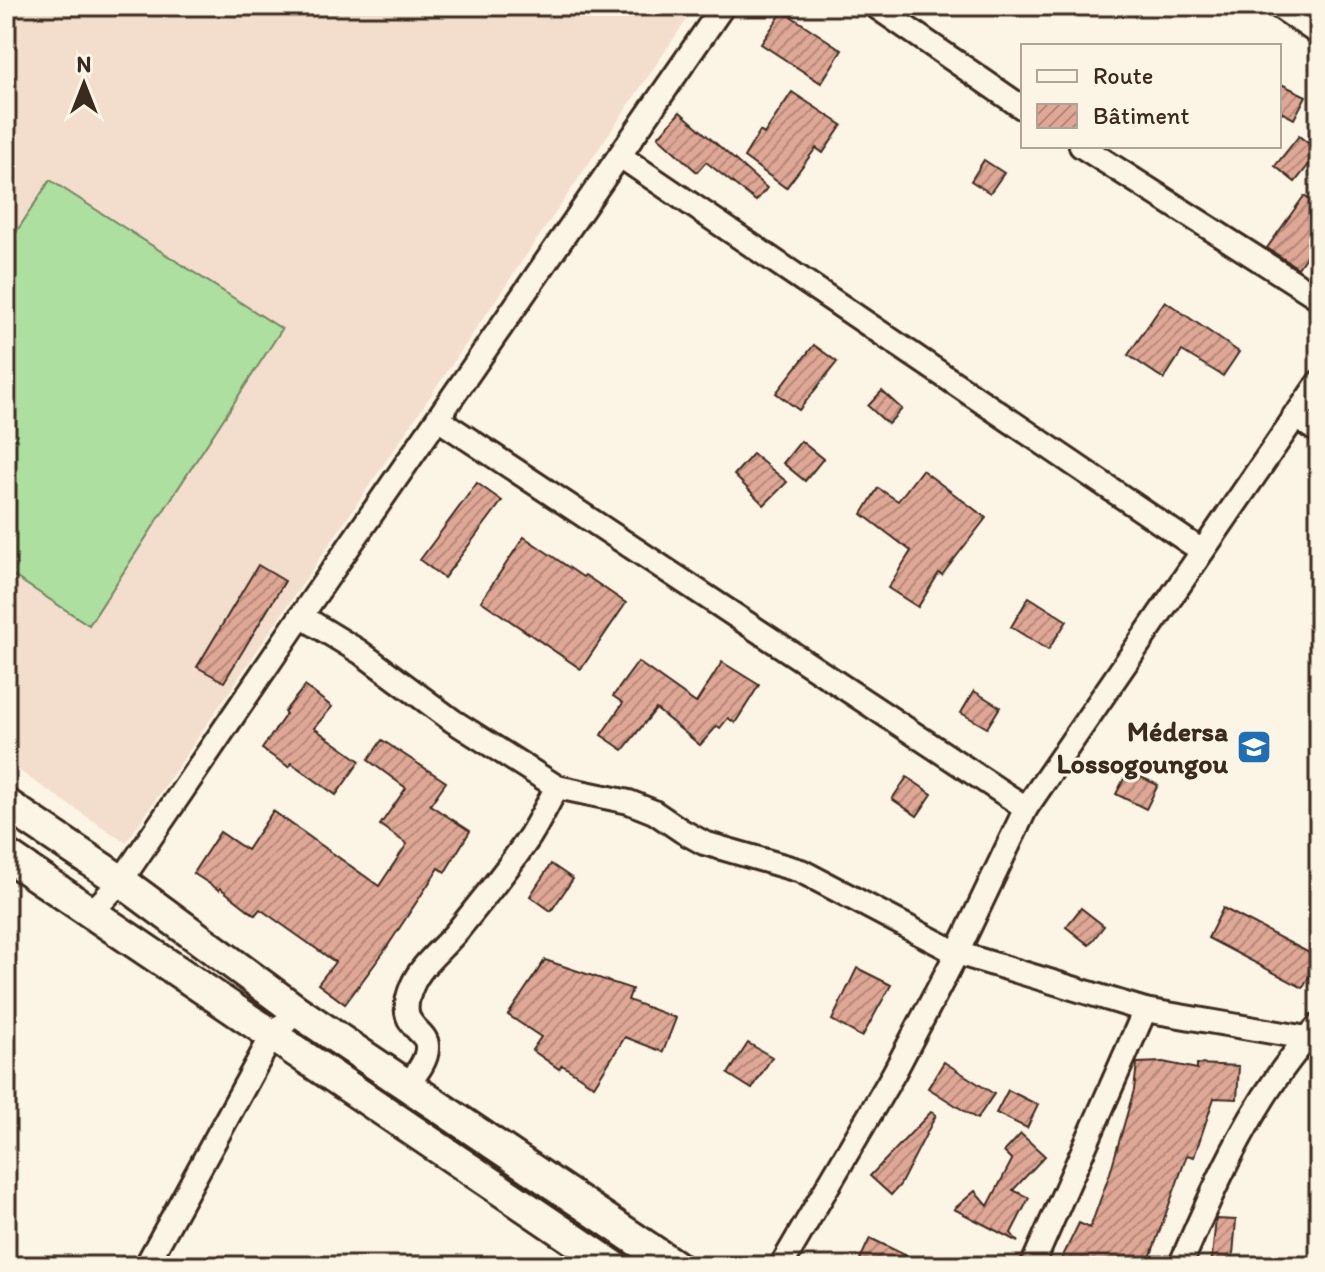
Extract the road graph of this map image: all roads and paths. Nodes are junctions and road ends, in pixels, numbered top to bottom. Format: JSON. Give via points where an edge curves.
{"nodes":[{"id":1,"x":723,"y":6,"type":"edge"},
{"id":2,"x":875,"y":6,"type":"edge"},
{"id":3,"x":1278,"y":6,"type":"edge"},
{"id":4,"x":1319,"y":34,"type":"edge"},
{"id":5,"x":1021,"y":107,"type":"edge"},
{"id":6,"x":1084,"y":148,"type":"edge"},
{"id":7,"x":620,"y":156,"type":"junction"},
{"id":8,"x":1319,"y":298,"type":"edge"},
{"id":9,"x":1319,"y":382,"type":"edge"},
{"id":10,"x":1294,"y":416,"type":"junction"},
{"id":11,"x":438,"y":419,"type":"junction"},
{"id":12,"x":1319,"y":432,"type":"edge"},
{"id":13,"x":1202,"y":551,"type":"junction"},
{"id":14,"x":301,"y":616,"type":"junction"},
{"id":15,"x":557,"y":787,"type":"junction"},
{"id":16,"x":6,"y":804,"type":"edge"},
{"id":17,"x":1026,"y":808,"type":"junction"},
{"id":18,"x":6,"y":855,"type":"edge"},
{"id":19,"x":121,"y":881,"type":"junction"},
{"id":20,"x":92,"y":912,"type":"junction"},
{"id":21,"x":957,"y":953,"type":"junction"},
{"id":22,"x":1145,"y":1010,"type":"junction"},
{"id":23,"x":297,"y":1011,"type":"junction"},
{"id":24,"x":1313,"y":1032,"type":"edge"},
{"id":25,"x":272,"y":1036,"type":"junction"},
{"id":26,"x":408,"y":1084,"type":"junction"},
{"id":27,"x":146,"y":1266,"type":"edge"},
{"id":28,"x":613,"y":1266,"type":"edge"},
{"id":29,"x":675,"y":1266,"type":"edge"},
{"id":30,"x":781,"y":1266,"type":"edge"},
{"id":31,"x":1032,"y":1266,"type":"edge"},
{"id":32,"x":1180,"y":1266,"type":"edge"}],
"edges":[{"from":1,"to":7,"type":"street"},
{"from":2,"to":5,"type":"street"},
{"from":3,"to":4,"type":"street"},
{"from":6,"to":8,"type":"street"},
{"from":7,"to":11,"type":"street"},
{"from":7,"to":13,"type":"street"},
{"from":9,"to":10,"type":"street"},
{"from":10,"to":12,"type":"street"},
{"from":10,"to":13,"type":"street"},
{"from":11,"to":14,"type":"street"},
{"from":11,"to":17,"type":"street"},
{"from":13,"to":17,"type":"street"},
{"from":14,"to":15,"type":"street"},
{"from":14,"to":19,"type":"street"},
{"from":15,"to":21,"type":"street","via":[[629,802],[704,843],[801,871]]},
{"from":15,"to":26,"type":"street","via":[[530,835],[457,932],[418,974],[407,1014],[428,1045]]},
{"from":16,"to":19,"type":"main road"},
{"from":17,"to":21,"type":"street"},
{"from":18,"to":20,"type":"main road"},
{"from":19,"to":20,"type":"street"},
{"from":19,"to":23,"type":"main road"},
{"from":20,"to":25,"type":"main road"},
{"from":21,"to":22,"type":"street"},
{"from":21,"to":30,"type":"street"},
{"from":22,"to":24,"type":"street"},
{"from":22,"to":31,"type":"street"},
{"from":23,"to":25,"type":"street"},
{"from":23,"to":26,"type":"main road"},
{"from":24,"to":32,"type":"street","via":[[1253,1113]]},
{"from":25,"to":27,"type":"street"},
{"from":25,"to":28,"type":"main road"},
{"from":26,"to":29,"type":"main road"}]}
